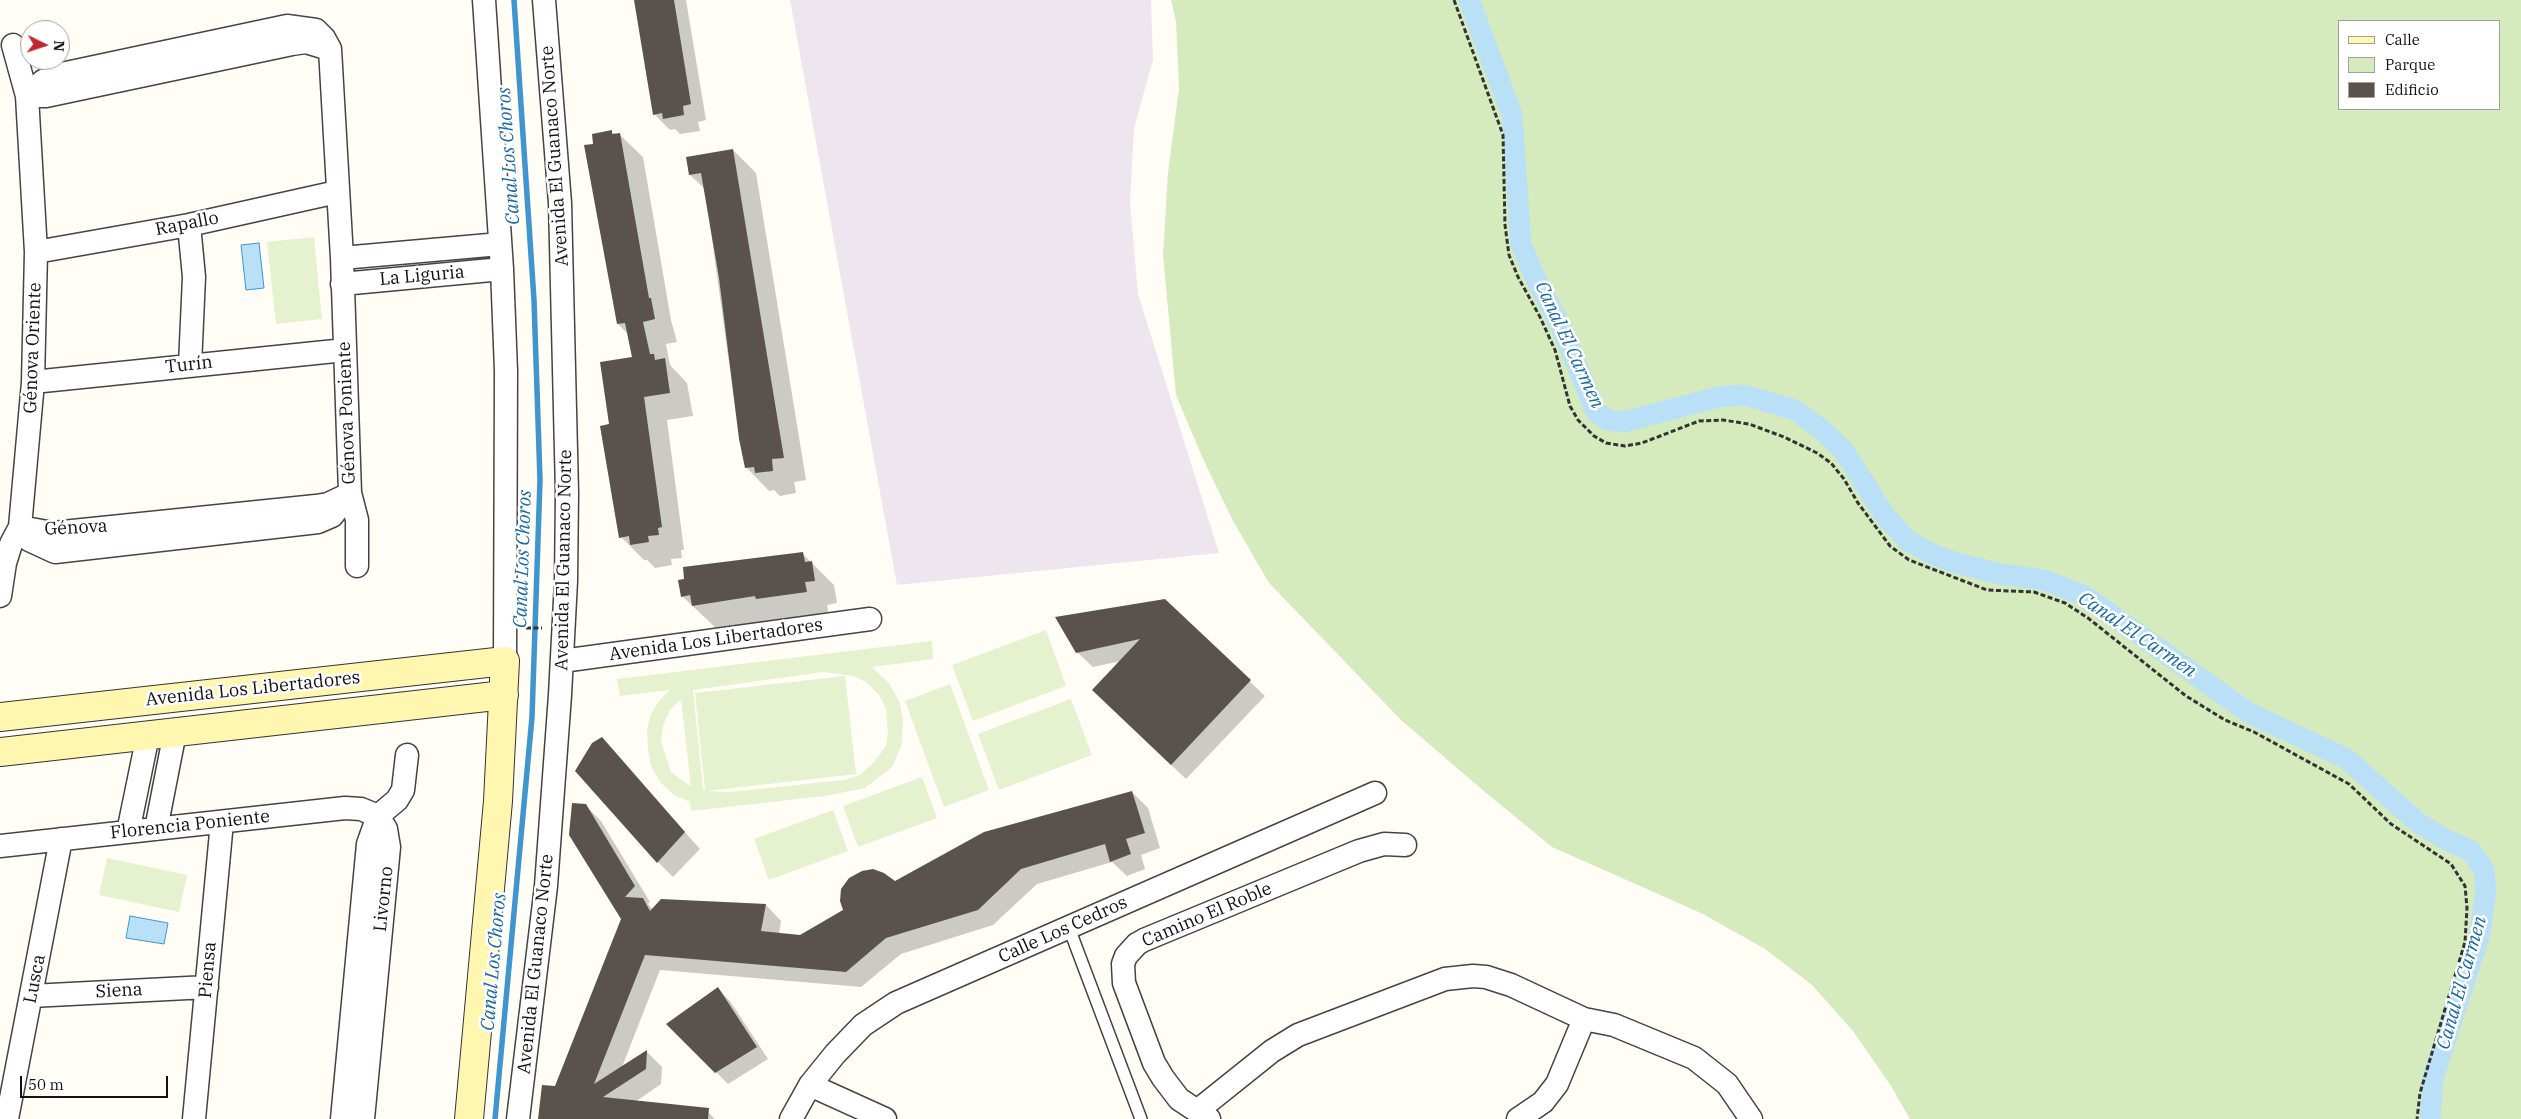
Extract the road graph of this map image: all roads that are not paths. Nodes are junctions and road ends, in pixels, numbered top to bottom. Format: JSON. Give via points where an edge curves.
{"nodes":[{"id":1,"x":484,"y":0,"type":"edge"},
{"id":2,"x":544,"y":0,"type":"edge"},
{"id":3,"x":13,"y":45,"type":"dead end"},
{"id":4,"x":27,"y":96,"type":"junction"},
{"id":5,"x":337,"y":192,"type":"junction"},
{"id":6,"x":189,"y":225,"type":"junction"},
{"id":7,"x":500,"y":244,"type":"junction"},
{"id":8,"x":36,"y":252,"type":"junction"},
{"id":9,"x":342,"y":258,"type":"junction"},
{"id":10,"x":502,"y":269,"type":"junction"},
{"id":11,"x":342,"y":284,"type":"junction"},
{"id":12,"x":345,"y":350,"type":"junction"},
{"id":13,"x":190,"y":365,"type":"junction"},
{"id":14,"x":33,"y":382,"type":"junction"},
{"id":15,"x":350,"y":493,"type":"junction"},
{"id":16,"x":20,"y":527,"type":"junction"},
{"id":17,"x":357,"y":566,"type":"dead end"},
{"id":18,"x":0,"y":596,"type":"edge"},
{"id":19,"x":870,"y":619,"type":"dead end"},
{"id":20,"x":562,"y":661,"type":"junction"},
{"id":21,"x":505,"y":662,"type":"junction"},
{"id":22,"x":320,"y":682,"type":"junction"},
{"id":23,"x":504,"y":695,"type":"junction"},
{"id":24,"x":323,"y":716,"type":"junction"},
{"id":25,"x":176,"y":732,"type":"junction"},
{"id":26,"x":1,"y":733,"type":"edge"},
{"id":27,"x":148,"y":735,"type":"junction"},
{"id":28,"x":407,"y":755,"type":"dead end"},
{"id":29,"x":1375,"y":792,"type":"dead end"},
{"id":30,"x":378,"y":816,"type":"junction"},
{"id":31,"x":222,"y":822,"type":"junction"},
{"id":32,"x":156,"y":829,"type":"junction"},
{"id":33,"x":128,"y":832,"type":"junction"},
{"id":34,"x":61,"y":839,"type":"junction"},
{"id":35,"x":1405,"y":845,"type":"dead end"},
{"id":36,"x":0,"y":846,"type":"edge"},
{"id":37,"x":1069,"y":928,"type":"junction"},
{"id":38,"x":365,"y":985,"type":"junction"},
{"id":39,"x":207,"y":987,"type":"junction"},
{"id":40,"x":31,"y":996,"type":"junction"},
{"id":41,"x":1584,"y":1019,"type":"junction"},
{"id":42,"x":810,"y":1085,"type":"junction"},
{"id":43,"x":1203,"y":1115,"type":"edge"},
{"id":44,"x":798,"y":1117,"type":"edge"},
{"id":45,"x":7,"y":1119,"type":"edge"},
{"id":46,"x":194,"y":1119,"type":"edge"},
{"id":47,"x":342,"y":1119,"type":"edge"},
{"id":48,"x":363,"y":1119,"type":"edge"},
{"id":49,"x":469,"y":1119,"type":"edge"},
{"id":50,"x":518,"y":1119,"type":"edge"},
{"id":51,"x":885,"y":1119,"type":"edge"},
{"id":52,"x":1141,"y":1119,"type":"edge"},
{"id":53,"x":1518,"y":1119,"type":"edge"},
{"id":54,"x":1751,"y":1119,"type":"edge"}],
"edges":[{"from":1,"to":7,"type":"street"},
{"from":2,"to":20,"type":"street","name":"Avenida El Guanaco Norte","via":[[560,203],[564,329],[567,493]]},
{"from":3,"to":4,"type":"street","name":"Génova Oriente"},
{"from":4,"to":5,"type":"street","via":[[46,96],[175,59],[306,42],[330,49]]},
{"from":4,"to":8,"type":"street","name":"Génova Oriente"},
{"from":5,"to":6,"type":"street","name":"Rapallo"},
{"from":5,"to":9,"type":"street"},
{"from":6,"to":8,"type":"street","name":"Rapallo"},
{"from":6,"to":13,"type":"street","via":[[194,277]]},
{"from":7,"to":9,"type":"street","name":"La Liguria"},
{"from":7,"to":10,"type":"street"},
{"from":8,"to":14,"type":"street","name":"Génova Oriente"},
{"from":9,"to":11,"type":"street","name":"Génova Poniente"},
{"from":10,"to":11,"type":"street","name":"La Liguria"},
{"from":10,"to":21,"type":"street","via":[[506,381]]},
{"from":11,"to":12,"type":"street","name":"Génova Poniente"},
{"from":12,"to":13,"type":"street","name":"Turín"},
{"from":12,"to":15,"type":"street","name":"Génova Poniente"},
{"from":13,"to":14,"type":"street","name":"Turín"},
{"from":14,"to":16,"type":"street","name":"Génova Oriente"},
{"from":15,"to":16,"type":"street","name":"Génova","via":[[328,504],[188,528],[53,533]]},
{"from":15,"to":17,"type":"street","name":"Génova Poniente","via":[[357,520]]},
{"from":16,"to":18,"type":"street","name":"Génova Oriente","via":[[5,563]]},
{"from":19,"to":20,"type":"street","name":"Avenida Los Libertadores"},
{"from":20,"to":50,"type":"street","name":"Avenida El Guanaco Norte","via":[[540,947]]},
{"from":21,"to":22,"type":"street","name":"Avenida Los Libertadores"},
{"from":21,"to":23,"type":"street"},
{"from":22,"to":24,"type":"street","via":[[328,698]]},
{"from":22,"to":26,"type":"street","name":"Avenida Los Libertadores"},
{"from":23,"to":24,"type":"street","name":"Avenida Los Libertadores"},
{"from":23,"to":49,"type":"street","via":[[498,801]]},
{"from":24,"to":25,"type":"street","name":"Avenida Los Libertadores"},
{"from":25,"to":27,"type":"street","name":"Avenida Los Libertadores"},
{"from":25,"to":32,"type":"street"},
{"from":26,"to":27,"type":"street","name":"Avenida Los Libertadores"},
{"from":27,"to":33,"type":"street"},
{"from":28,"to":30,"type":"street","name":"Livorno","via":[[402,790]]},
{"from":29,"to":37,"type":"street","name":"Calle Los Cedros"},
{"from":30,"to":31,"type":"street","name":"Florencia Poniente","via":[[362,809],[345,808]]},
{"from":30,"to":38,"type":"street","name":"Livorno","via":[[368,844]]},
{"from":31,"to":32,"type":"street","name":"Florencia Poniente"},
{"from":31,"to":39,"type":"street","name":"Piensa"},
{"from":32,"to":33,"type":"street","name":"Florencia Poniente"},
{"from":33,"to":34,"type":"street","name":"Florencia Poniente"},
{"from":34,"to":36,"type":"street","name":"Florencia Poniente"},
{"from":34,"to":40,"type":"street","name":"Lusca"},
{"from":35,"to":43,"type":"street","name":"Camino El Roble","via":[[1384,844],[1359,851],[1144,940],[1131,949],[1123,964],[1124,983],[1154,1063],[1170,1089]]},
{"from":37,"to":42,"type":"street","name":"Calle Los Cedros","via":[[896,1003],[863,1025]]},
{"from":37,"to":52,"type":"lane"},
{"from":38,"to":47,"type":"street","name":"Livorno"},
{"from":38,"to":48,"type":"street","name":"Livorno"},
{"from":39,"to":40,"type":"street","name":"Siena"},
{"from":39,"to":46,"type":"street","name":"Piensa"},
{"from":40,"to":45,"type":"street","name":"Lusca"},
{"from":41,"to":43,"type":"street","via":[[1499,980],[1473,976],[1445,979],[1298,1035],[1272,1052]]},
{"from":41,"to":53,"type":"street","via":[[1557,1084],[1543,1102]]},
{"from":41,"to":54,"type":"street","via":[[1614,1025],[1694,1058],[1727,1084]]},
{"from":42,"to":44,"type":"street","name":"Calle Los Cedros"},
{"from":42,"to":51,"type":"street"}]}
